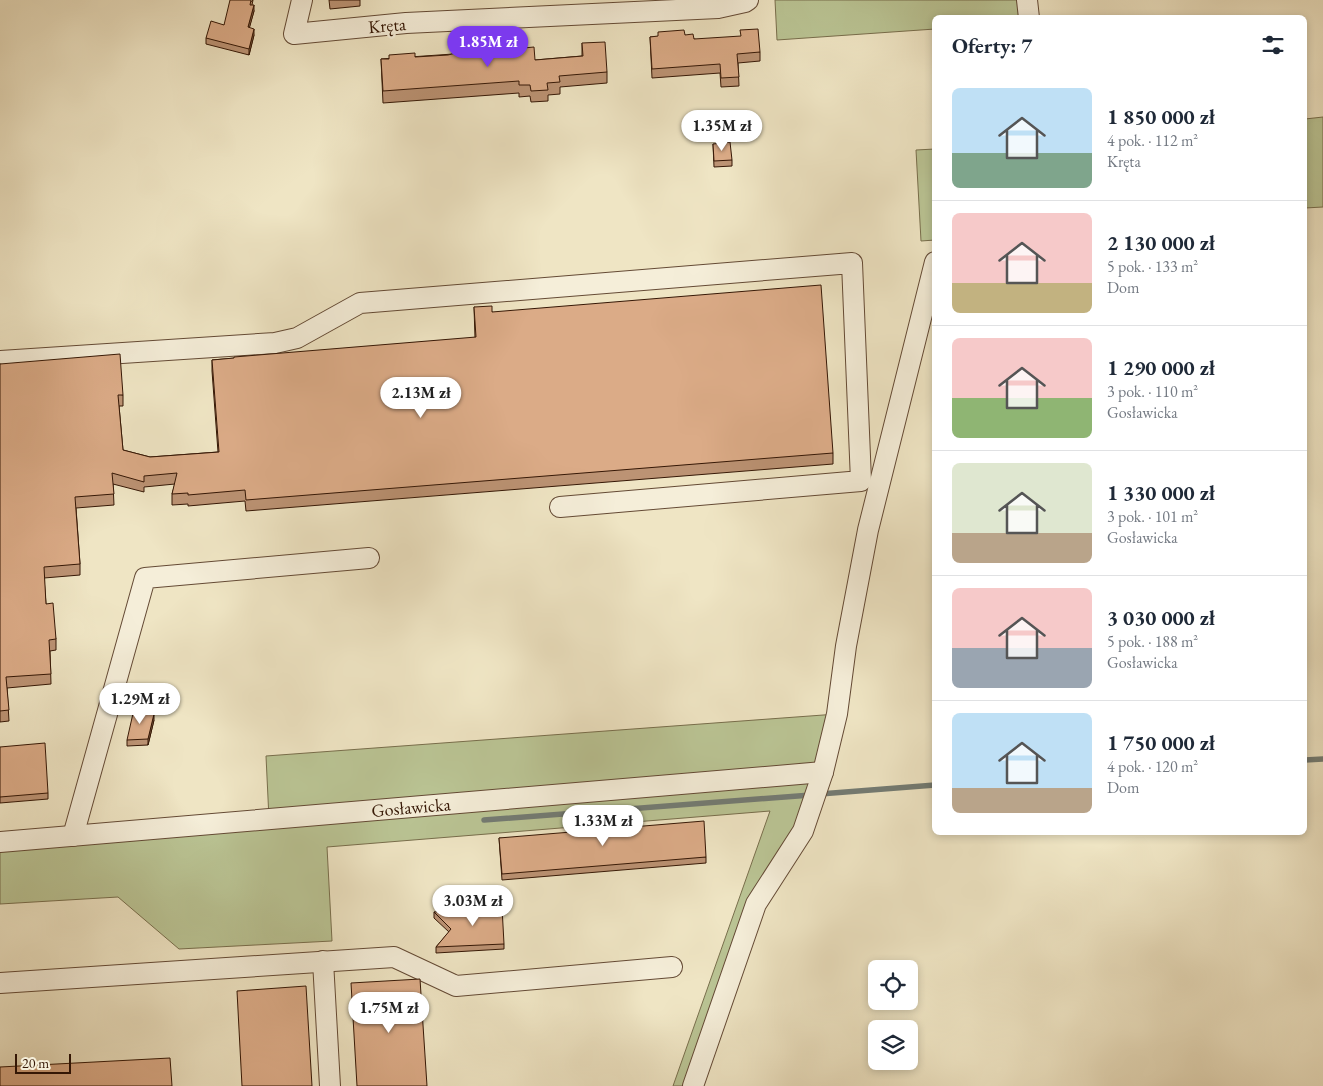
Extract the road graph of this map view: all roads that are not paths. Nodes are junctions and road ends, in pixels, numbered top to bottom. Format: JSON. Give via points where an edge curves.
{"nodes":[{"id":1,"x":302,"y":0,"type":"edge"},
{"id":2,"x":748,"y":0,"type":"edge"},
{"id":3,"x":1027,"y":0,"type":"edge"},
{"id":4,"x":1029,"y":15,"type":"edge"},
{"id":5,"x":932,"y":274,"type":"edge"},
{"id":6,"x":0,"y":361,"type":"edge"},
{"id":7,"x":560,"y":508,"type":"dead end"},
{"id":8,"x":369,"y":558,"type":"dead end"},
{"id":9,"x":823,"y":772,"type":"junction"},
{"id":10,"x":73,"y":836,"type":"junction"},
{"id":11,"x":0,"y":842,"type":"edge"},
{"id":12,"x":323,"y":961,"type":"junction"},
{"id":13,"x":672,"y":967,"type":"dead end"},
{"id":14,"x":0,"y":982,"type":"edge"},
{"id":15,"x":330,"y":1086,"type":"edge"},
{"id":16,"x":693,"y":1086,"type":"edge"}],
"edges":[{"from":1,"to":2,"type":"street","name":"Kręta","via":[[294,34],[406,23],[718,8]]},
{"from":3,"to":4,"type":"street"},
{"from":5,"to":9,"type":"street","via":[[868,530],[837,714]]},
{"from":6,"to":7,"type":"street","via":[[275,343],[297,338],[360,303],[852,264],[861,482]]},
{"from":8,"to":10,"type":"street","via":[[145,578]]},
{"from":9,"to":10,"type":"street","name":"Gosławicka"},
{"from":9,"to":16,"type":"street","via":[[803,831],[756,904]]},
{"from":10,"to":11,"type":"street","name":"Gosławicka"},
{"from":12,"to":13,"type":"street","via":[[394,957],[456,986]]},
{"from":12,"to":14,"type":"street"},
{"from":12,"to":15,"type":"street"}]}
